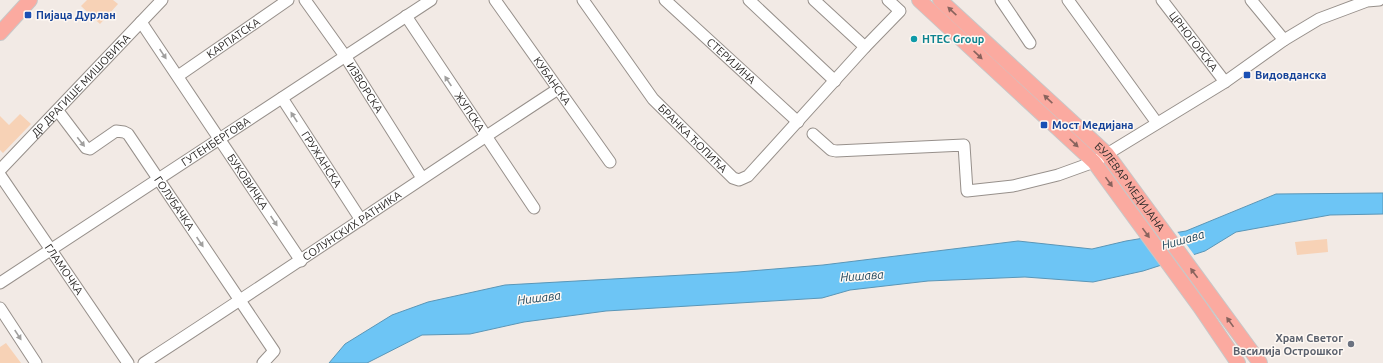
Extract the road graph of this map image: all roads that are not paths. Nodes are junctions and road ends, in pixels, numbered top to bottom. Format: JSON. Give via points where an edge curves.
{"nodes":[{"id":1,"x":30,"y":0,"type":"edge"},
{"id":2,"x":162,"y":0,"type":"edge"},
{"id":3,"x":288,"y":0,"type":"edge"},
{"id":4,"x":305,"y":0,"type":"edge"},
{"id":5,"x":431,"y":0,"type":"edge"},
{"id":6,"x":495,"y":0,"type":"edge"},
{"id":7,"x":583,"y":0,"type":"edge"},
{"id":8,"x":665,"y":0,"type":"edge"},
{"id":9,"x":749,"y":0,"type":"edge"},
{"id":10,"x":814,"y":0,"type":"edge"},
{"id":11,"x":888,"y":0,"type":"edge"},
{"id":12,"x":919,"y":0,"type":"edge"},
{"id":13,"x":940,"y":0,"type":"edge"},
{"id":14,"x":1001,"y":0,"type":"edge"},
{"id":15,"x":1068,"y":0,"type":"edge"},
{"id":16,"x":1162,"y":0,"type":"edge"},
{"id":17,"x":1252,"y":0,"type":"edge"},
{"id":18,"x":1379,"y":0,"type":"edge"},
{"id":19,"x":1367,"y":1,"type":"edge"},
{"id":20,"x":406,"y":16,"type":"junction"},
{"id":21,"x":141,"y":22,"type":"junction"},
{"id":22,"x":0,"y":33,"type":"edge"},
{"id":23,"x":1284,"y":40,"type":"junction"},
{"id":24,"x":1030,"y":43,"type":"dead end"},
{"id":25,"x":864,"y":47,"type":"junction"},
{"id":26,"x":345,"y":56,"type":"junction"},
{"id":27,"x":178,"y":76,"type":"junction"},
{"id":28,"x":835,"y":81,"type":"junction"},
{"id":29,"x":1225,"y":82,"type":"junction"},
{"id":30,"x":558,"y":89,"type":"junction"},
{"id":31,"x":282,"y":98,"type":"junction"},
{"id":32,"x":58,"y":111,"type":"junction"},
{"id":33,"x":798,"y":122,"type":"junction"},
{"id":34,"x":1157,"y":123,"type":"junction"},
{"id":35,"x":813,"y":134,"type":"dead end"},
{"id":36,"x":485,"y":136,"type":"junction"},
{"id":37,"x":219,"y":138,"type":"junction"},
{"id":38,"x":1107,"y":154,"type":"junction"},
{"id":39,"x":610,"y":162,"type":"dead end"},
{"id":40,"x":1094,"y":162,"type":"junction"},
{"id":41,"x":0,"y":170,"type":"edge"},
{"id":42,"x":0,"y":175,"type":"edge"},
{"id":43,"x":422,"y":178,"type":"junction"},
{"id":44,"x":158,"y":180,"type":"junction"},
{"id":45,"x":534,"y":208,"type":"dead end"},
{"id":46,"x":361,"y":220,"type":"junction"},
{"id":47,"x":51,"y":249,"type":"junction"},
{"id":48,"x":301,"y":261,"type":"junction"},
{"id":49,"x":0,"y":283,"type":"edge"},
{"id":50,"x":240,"y":301,"type":"junction"},
{"id":51,"x":0,"y":308,"type":"edge"},
{"id":52,"x":36,"y":363,"type":"edge"},
{"id":53,"x":128,"y":363,"type":"edge"},
{"id":54,"x":144,"y":363,"type":"edge"},
{"id":55,"x":263,"y":363,"type":"edge"},
{"id":56,"x":1238,"y":363,"type":"edge"},
{"id":57,"x":1260,"y":363,"type":"edge"}],
"edges":[{"from":1,"to":22,"type":"main road"},
{"from":2,"to":21,"type":"street","name":"ДР ДРАГИШЕ МИШОВИЋА"},
{"from":3,"to":27,"type":"street","name":"КАРПАТСКА"},
{"from":4,"to":26,"type":"street","name":"ИЗВОРСКА"},
{"from":5,"to":20,"type":"street","name":"ГУТЕНБЕРГОВА"},
{"from":6,"to":30,"type":"street","name":"КУБАНСКА"},
{"from":7,"to":33,"type":"street","name":"БРАНКА ЋОПИЋА","via":[[653,99],[733,178],[739,180],[748,176]]},
{"from":8,"to":33,"type":"street","name":"СТЕРИЈИНА"},
{"from":9,"to":28,"type":"street"},
{"from":10,"to":25,"type":"street"},
{"from":11,"to":25,"type":"street","name":"БРАНКА ЋОПИЋА","via":[[900,11]]},
{"from":12,"to":40,"type":"main road","name":"БУЛЕВАР МЕДИЈАНА","one_way":true},
{"from":38,"to":13,"type":"main road","name":"БУЛЕВАР МЕДИЈАНА","one_way":true},
{"from":14,"to":24,"type":"street"},
{"from":15,"to":34,"type":"street"},
{"from":16,"to":29,"type":"street","name":"ЦРНОГОРСКА"},
{"from":17,"to":23,"type":"street"},
{"from":18,"to":19,"type":"street"},
{"from":19,"to":23,"type":"street","via":[[1320,19]]},
{"from":20,"to":26,"type":"street","name":"ГУТЕНБЕРГОВА"},
{"from":36,"to":20,"type":"street","name":"ЖУПСКА","one_way":true},
{"from":21,"to":27,"type":"street","name":"БУКОВИЧКА","one_way":true},
{"from":21,"to":32,"type":"street","name":"ДР ДРАГИШЕ МИШОВИЋА"},
{"from":23,"to":29,"type":"street"},
{"from":25,"to":28,"type":"street","name":"БРАНКА ЋОПИЋА"},
{"from":26,"to":31,"type":"street","name":"ГУТЕНБЕРГОВА"},
{"from":26,"to":43,"type":"street","name":"ИЗВОРСКА"},
{"from":27,"to":37,"type":"street","name":"БУКОВИЧКА"},
{"from":28,"to":33,"type":"street","name":"БРАНКА ЋОПИЋА"},
{"from":29,"to":34,"type":"street"},
{"from":30,"to":36,"type":"street","name":"СОЛУНСКИХ РАТНИКА"},
{"from":30,"to":39,"type":"street","name":"КУБАНСКА"},
{"from":31,"to":37,"type":"street","name":"ГУТЕНБЕРГОВА"},
{"from":46,"to":31,"type":"street","name":"ГРУЖАНСКА","one_way":true},
{"from":32,"to":41,"type":"street","name":"ДР ДРАГИШЕ МИШОВИЋА"},
{"from":32,"to":44,"type":"street","name":"ГОЛУБАЧКА","one_way":true,"via":[[86,148],[90,149],[116,131],[128,134]]},
{"from":34,"to":38,"type":"street"},
{"from":35,"to":40,"type":"street","name":"БУЛЕВАР МЕДИЈАНА","via":[[831,150],[836,151],[964,145],[967,191],[1013,186],[1058,176]]},
{"from":36,"to":43,"type":"street","name":"СОЛУНСКИХ РАТНИКА"},
{"from":36,"to":45,"type":"street","name":"ЖУПСКА"},
{"from":37,"to":44,"type":"street","name":"ГУТЕНБЕРГОВА"},
{"from":37,"to":48,"type":"street","name":"БУКОВИЧКА","one_way":true},
{"from":38,"to":40,"type":"street"},
{"from":57,"to":38,"type":"main road","name":"БУЛЕВАР МЕДИЈАНА","one_way":true},
{"from":40,"to":56,"type":"main road","name":"БУЛЕВАР МЕДИЈАНА","one_way":true},
{"from":42,"to":47,"type":"street","name":"ГЛАМОЧКА"},
{"from":43,"to":46,"type":"street","name":"СОЛУНСКИХ РАТНИКА"},
{"from":44,"to":47,"type":"street","name":"ГУТЕНБЕРГОВА"},
{"from":44,"to":50,"type":"street","name":"ГОЛУБАЧКА","one_way":true},
{"from":46,"to":48,"type":"street","name":"СОЛУНСКИХ РАТНИКА"},
{"from":47,"to":49,"type":"street","name":"ГУТЕНБЕРГОВА"},
{"from":47,"to":53,"type":"street","name":"ГЛАМОЧКА"},
{"from":48,"to":50,"type":"street","name":"СОЛУНСКИХ РАТНИКА"},
{"from":50,"to":54,"type":"street","name":"СОЛУНСКИХ РАТНИКА"},
{"from":50,"to":55,"type":"street","name":"ГОЛУБАЧКА","via":[[274,351]]},
{"from":51,"to":52,"type":"street","one_way":true}]}
